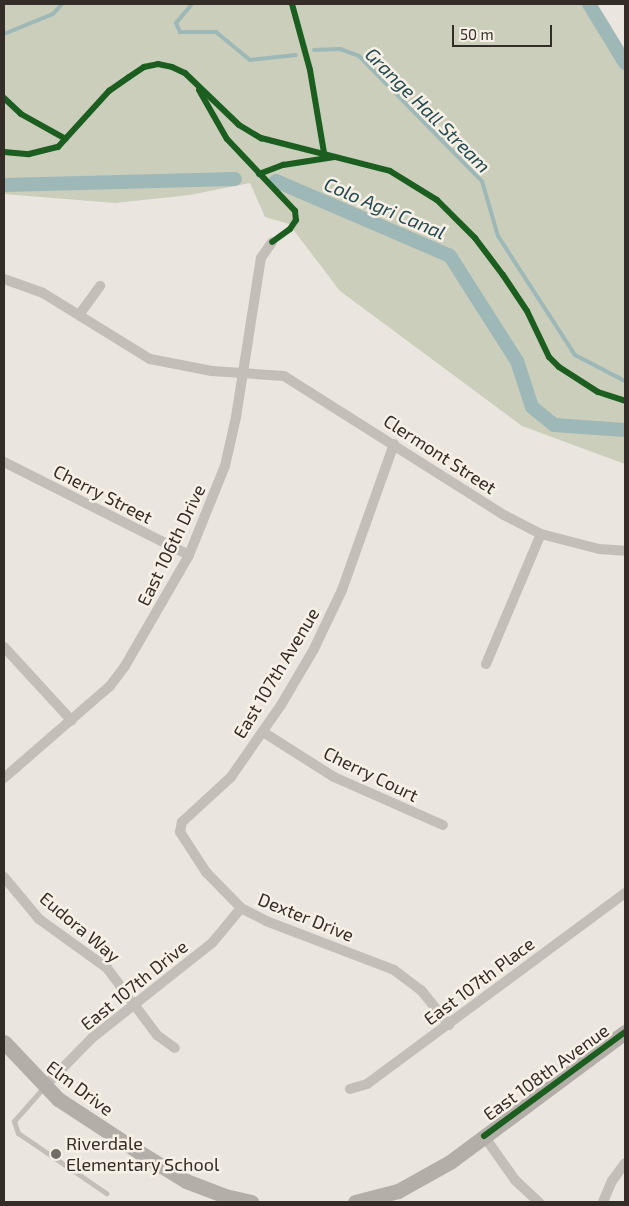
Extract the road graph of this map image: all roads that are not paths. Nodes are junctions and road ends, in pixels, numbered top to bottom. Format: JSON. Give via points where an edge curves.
{"nodes":[{"id":1,"x":272,"y":242,"type":"dead end"},
{"id":2,"x":4,"y":278,"type":"edge"},
{"id":3,"x":100,"y":286,"type":"dead end"},
{"id":4,"x":79,"y":315,"type":"junction"},
{"id":5,"x":242,"y":373,"type":"junction"},
{"id":6,"x":394,"y":444,"type":"junction"},
{"id":7,"x":4,"y":462,"type":"edge"},
{"id":8,"x":541,"y":534,"type":"junction"},
{"id":9,"x":625,"y":551,"type":"edge"},
{"id":10,"x":189,"y":555,"type":"junction"},
{"id":11,"x":4,"y":647,"type":"edge"},
{"id":12,"x":486,"y":664,"type":"dead end"},
{"id":13,"x":72,"y":721,"type":"junction"},
{"id":14,"x":263,"y":732,"type":"junction"},
{"id":15,"x":4,"y":778,"type":"edge"},
{"id":16,"x":188,"y":816,"type":"joint"},
{"id":17,"x":443,"y":825,"type":"dead end"},
{"id":18,"x":4,"y":877,"type":"edge"},
{"id":19,"x":625,"y":893,"type":"edge"},
{"id":20,"x":242,"y":908,"type":"junction"},
{"id":21,"x":134,"y":1003,"type":"junction"},
{"id":22,"x":449,"y":1024,"type":"junction"},
{"id":23,"x":625,"y":1032,"type":"edge"},
{"id":24,"x":4,"y":1042,"type":"edge"},
{"id":25,"x":175,"y":1048,"type":"dead end"},
{"id":26,"x":44,"y":1087,"type":"junction"},
{"id":27,"x":350,"y":1089,"type":"dead end"},
{"id":28,"x":484,"y":1136,"type":"junction"},
{"id":29,"x":625,"y":1163,"type":"edge"},
{"id":30,"x":106,"y":1193,"type":"dead end"},
{"id":31,"x":379,"y":1200,"type":"edge"},
{"id":32,"x":251,"y":1202,"type":"edge"},
{"id":33,"x":355,"y":1202,"type":"edge"},
{"id":34,"x":539,"y":1202,"type":"edge"},
{"id":35,"x":602,"y":1202,"type":"edge"}],
"edges":[{"from":1,"to":5,"type":"street","name":"East 106th Drive","via":[[261,258]]},
{"from":2,"to":4,"type":"street","name":"Clermont Street","via":[[29,285]]},
{"from":3,"to":4,"type":"street"},
{"from":4,"to":5,"type":"street","name":"Clermont Street","via":[[150,359],[178,367]]},
{"from":5,"to":6,"type":"street","name":"Clermont Street","via":[[284,376]]},
{"from":5,"to":10,"type":"street","name":"East 106th Drive","via":[[220,480]]},
{"from":6,"to":8,"type":"street","name":"Clermont Street"},
{"from":6,"to":14,"type":"street","name":"East 107th Avenue","via":[[342,590],[314,649]]},
{"from":7,"to":10,"type":"street","name":"Cherry Street"},
{"from":8,"to":9,"type":"street","name":"Clermont Street","via":[[599,549]]},
{"from":8,"to":12,"type":"street"},
{"from":10,"to":13,"type":"street","name":"East 106th Drive","via":[[125,666],[100,696]]},
{"from":11,"to":13,"type":"street"},
{"from":13,"to":15,"type":"street","name":"East 106th Drive"},
{"from":14,"to":16,"type":"street","name":"East 107th Avenue","via":[[231,776]]},
{"from":14,"to":17,"type":"street","name":"Cherry Court","via":[[334,777]]},
{"from":16,"to":20,"type":"street","name":"Dexter Drive","via":[[180,827],[182,838],[206,872]]},
{"from":18,"to":21,"type":"street","name":"Eudora Way","via":[[40,919],[100,962]]},
{"from":19,"to":22,"type":"street","name":"East 107th Place"},
{"from":20,"to":21,"type":"street","name":"East 107th Drive","via":[[195,958]]},
{"from":20,"to":22,"type":"street","name":"Dexter Drive","via":[[266,921],[394,970],[421,990]]},
{"from":21,"to":25,"type":"street","name":"Eudora Way","via":[[157,1034]]},
{"from":21,"to":26,"type":"street","name":"East 107th Drive","via":[[92,1038]]},
{"from":22,"to":27,"type":"street","name":"East 107th Place","via":[[367,1084]]},
{"from":23,"to":28,"type":"street","name":"East 108th Avenue"},
{"from":24,"to":26,"type":"street","name":"Elm Drive"},
{"from":26,"to":30,"type":"lane","via":[[14,1121],[18,1133]]},
{"from":26,"to":32,"type":"street","name":"Elm Drive","via":[[165,1169],[211,1194]]},
{"from":28,"to":31,"type":"street","name":"East 108th Avenue","via":[[421,1180]]},
{"from":28,"to":34,"type":"street","via":[[515,1180]]},
{"from":29,"to":35,"type":"street"},
{"from":31,"to":33,"type":"street"}]}
